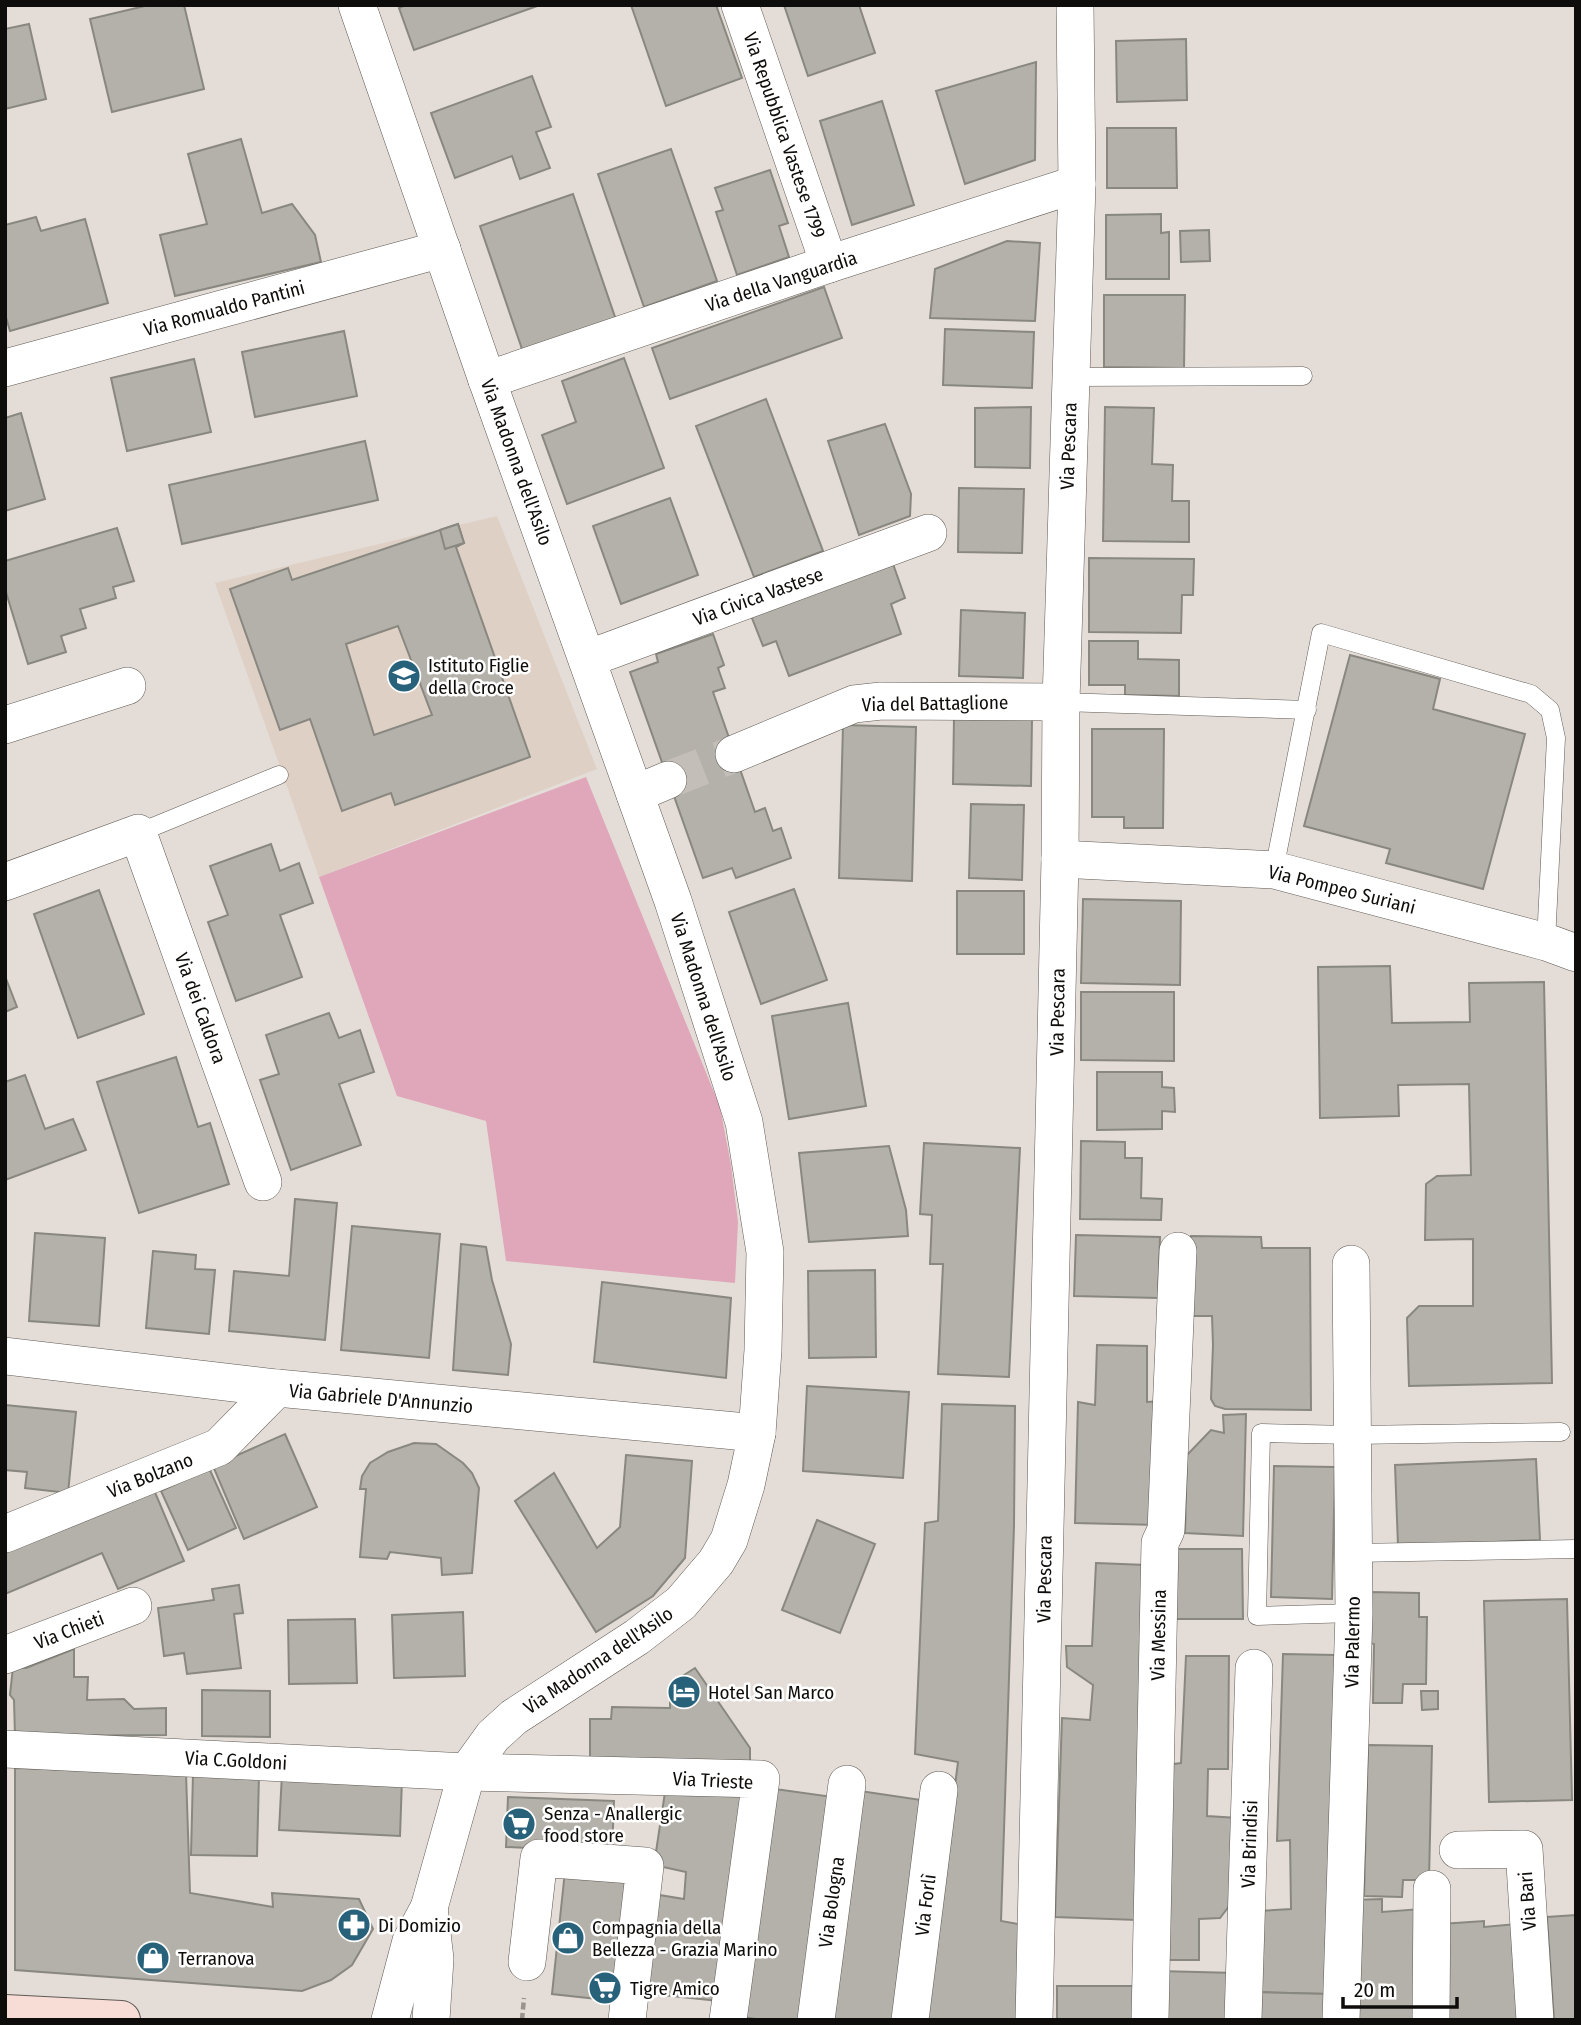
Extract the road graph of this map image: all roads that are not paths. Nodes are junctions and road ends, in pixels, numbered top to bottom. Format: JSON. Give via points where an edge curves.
{"nodes":[{"id":1,"x":358,"y":5,"type":"edge"},
{"id":2,"x":740,"y":5,"type":"edge"},
{"id":3,"x":1075,"y":5,"type":"edge"},
{"id":4,"x":1077,"y":184,"type":"junction"},
{"id":5,"x":442,"y":249,"type":"junction"},
{"id":6,"x":829,"y":264,"type":"junction"},
{"id":7,"x":5,"y":368,"type":"edge"},
{"id":8,"x":1303,"y":376,"type":"dead end"},
{"id":9,"x":1070,"y":377,"type":"junction"},
{"id":10,"x":487,"y":380,"type":"junction"},
{"id":11,"x":928,"y":533,"type":"dead end"},
{"id":12,"x":587,"y":659,"type":"junction"},
{"id":13,"x":127,"y":686,"type":"dead end"},
{"id":14,"x":1061,"y":702,"type":"junction"},
{"id":15,"x":1307,"y":710,"type":"junction"},
{"id":16,"x":5,"y":725,"type":"edge"},
{"id":17,"x":734,"y":754,"type":"tunnel mouth"},
{"id":18,"x":279,"y":775,"type":"dead end"},
{"id":19,"x":668,"y":780,"type":"tunnel mouth"},
{"id":20,"x":635,"y":794,"type":"junction"},
{"id":21,"x":138,"y":833,"type":"junction"},
{"id":22,"x":1060,"y":859,"type":"junction"},
{"id":23,"x":1274,"y":870,"type":"junction"},
{"id":24,"x":5,"y":882,"type":"edge"},
{"id":25,"x":1561,"y":947,"type":"edge"},
{"id":26,"x":263,"y":1182,"type":"dead end"},
{"id":27,"x":1178,"y":1251,"type":"dead end"},
{"id":28,"x":1352,"y":1264,"type":"dead end"},
{"id":29,"x":5,"y":1356,"type":"edge"},
{"id":30,"x":277,"y":1388,"type":"junction"},
{"id":31,"x":1561,"y":1432,"type":"dead end"},
{"id":32,"x":757,"y":1433,"type":"junction"},
{"id":33,"x":1352,"y":1435,"type":"junction"},
{"id":34,"x":5,"y":1534,"type":"edge"},
{"id":35,"x":1576,"y":1549,"type":"edge"},
{"id":36,"x":1353,"y":1553,"type":"junction"},
{"id":37,"x":133,"y":1606,"type":"dead end"},
{"id":38,"x":1354,"y":1613,"type":"junction"},
{"id":39,"x":5,"y":1655,"type":"edge"},
{"id":40,"x":1254,"y":1668,"type":"dead end"},
{"id":41,"x":5,"y":1749,"type":"edge"},
{"id":42,"x":467,"y":1772,"type":"junction"},
{"id":43,"x":847,"y":1784,"type":"dead end"},
{"id":44,"x":939,"y":1790,"type":"dead end"},
{"id":45,"x":1458,"y":1850,"type":"dead end"},
{"id":46,"x":1432,"y":1889,"type":"dead end"},
{"id":47,"x":429,"y":1908,"type":"junction"},
{"id":48,"x":527,"y":1962,"type":"dead end"},
{"id":49,"x":5,"y":2014,"type":"edge"},
{"id":50,"x":121,"y":2020,"type":"edge"},
{"id":51,"x":390,"y":2020,"type":"edge"},
{"id":52,"x":431,"y":2020,"type":"edge"},
{"id":53,"x":628,"y":2020,"type":"edge"},
{"id":54,"x":729,"y":2020,"type":"edge"},
{"id":55,"x":816,"y":2020,"type":"edge"},
{"id":56,"x":910,"y":2020,"type":"edge"},
{"id":57,"x":1034,"y":2020,"type":"edge"},
{"id":58,"x":1150,"y":2020,"type":"edge"},
{"id":59,"x":1243,"y":2020,"type":"edge"},
{"id":60,"x":1341,"y":2020,"type":"edge"},
{"id":61,"x":1431,"y":2020,"type":"edge"},
{"id":62,"x":1535,"y":2020,"type":"edge"}],
"edges":[{"from":1,"to":5,"type":"street","name":"Via Madonna dell'Asilo"},
{"from":2,"to":6,"type":"street","name":"Via Repubblica Vastese 1799"},
{"from":3,"to":4,"type":"street","name":"Via Pescara"},
{"from":4,"to":6,"type":"street","name":"Via della Vanguardia"},
{"from":4,"to":9,"type":"street","name":"Via Pescara"},
{"from":5,"to":7,"type":"street","name":"Via Romualdo Pantini"},
{"from":5,"to":10,"type":"street","name":"Via Madonna dell'Asilo"},
{"from":6,"to":10,"type":"street","name":"Via della Vanguardia"},
{"from":8,"to":9,"type":"lane"},
{"from":9,"to":14,"type":"street","name":"Via Pescara"},
{"from":10,"to":12,"type":"street","name":"Via Madonna dell'Asilo"},
{"from":11,"to":12,"type":"street","name":"Via Civica Vastese"},
{"from":12,"to":20,"type":"street","name":"Via Madonna dell'Asilo"},
{"from":13,"to":16,"type":"street"},
{"from":14,"to":15,"type":"lane"},
{"from":14,"to":17,"type":"street","name":"Via del Battaglione","via":[[854,704]]},
{"from":14,"to":22,"type":"street","name":"Via Pescara"},
{"from":15,"to":23,"type":"lane"},
{"from":15,"to":25,"type":"lane","via":[[1321,633],[1531,694],[1550,710],[1556,738]]},
{"from":18,"to":21,"type":"lane"},
{"from":19,"to":20,"type":"street"},
{"from":20,"to":32,"type":"street","name":"Via Madonna dell'Asilo","via":[[744,1122],[765,1252]]},
{"from":21,"to":24,"type":"street"},
{"from":21,"to":26,"type":"street","name":"Via dei Caldora"},
{"from":22,"to":23,"type":"street","name":"Via Pompeo Suriani"},
{"from":22,"to":57,"type":"street","name":"Via Pescara"},
{"from":23,"to":25,"type":"street","name":"Via Pompeo Suriani"},
{"from":27,"to":58,"type":"street","name":"Via Messina","via":[[1166,1530],[1160,1543]]},
{"from":28,"to":33,"type":"street","name":"Via Palermo"},
{"from":29,"to":30,"type":"street","name":"Via Gabriele D'Annunzio"},
{"from":30,"to":32,"type":"street","name":"Via Gabriele D'Annunzio"},
{"from":30,"to":34,"type":"street","name":"Via Bolzano","via":[[219,1447]]},
{"from":31,"to":33,"type":"lane"},
{"from":32,"to":42,"type":"street","name":"Via Madonna dell'Asilo","via":[[729,1540],[681,1603],[514,1717],[492,1737]]},
{"from":33,"to":36,"type":"street","name":"Via Palermo"},
{"from":33,"to":38,"type":"lane","via":[[1261,1433],[1257,1616]]},
{"from":35,"to":36,"type":"lane"},
{"from":36,"to":38,"type":"street","name":"Via Palermo"},
{"from":37,"to":39,"type":"street","name":"Via Chieti"},
{"from":38,"to":60,"type":"street","name":"Via Palermo"},
{"from":40,"to":59,"type":"street","name":"Via Brindisi"},
{"from":41,"to":42,"type":"street","name":"Via C.Goldoni"},
{"from":42,"to":47,"type":"street","name":"Via Madonna dell'Asilo"},
{"from":42,"to":54,"type":"street","name":"Via Trieste","via":[[761,1779]]},
{"from":43,"to":55,"type":"street","name":"Via Bologna"},
{"from":44,"to":56,"type":"street","name":"Via Forlì"},
{"from":45,"to":62,"type":"street","name":"Via Bari","via":[[1524,1849]]},
{"from":46,"to":61,"type":"street"},
{"from":47,"to":51,"type":"street","name":"Via Madonna dell'Asilo","via":[[411,1941]]},
{"from":47,"to":52,"type":"street","name":"Via Madonna dell'Asilo","via":[[435,1959]]},
{"from":48,"to":53,"type":"street","via":[[539,1858],[645,1866]]},
{"from":49,"to":50,"type":"street"}]}
